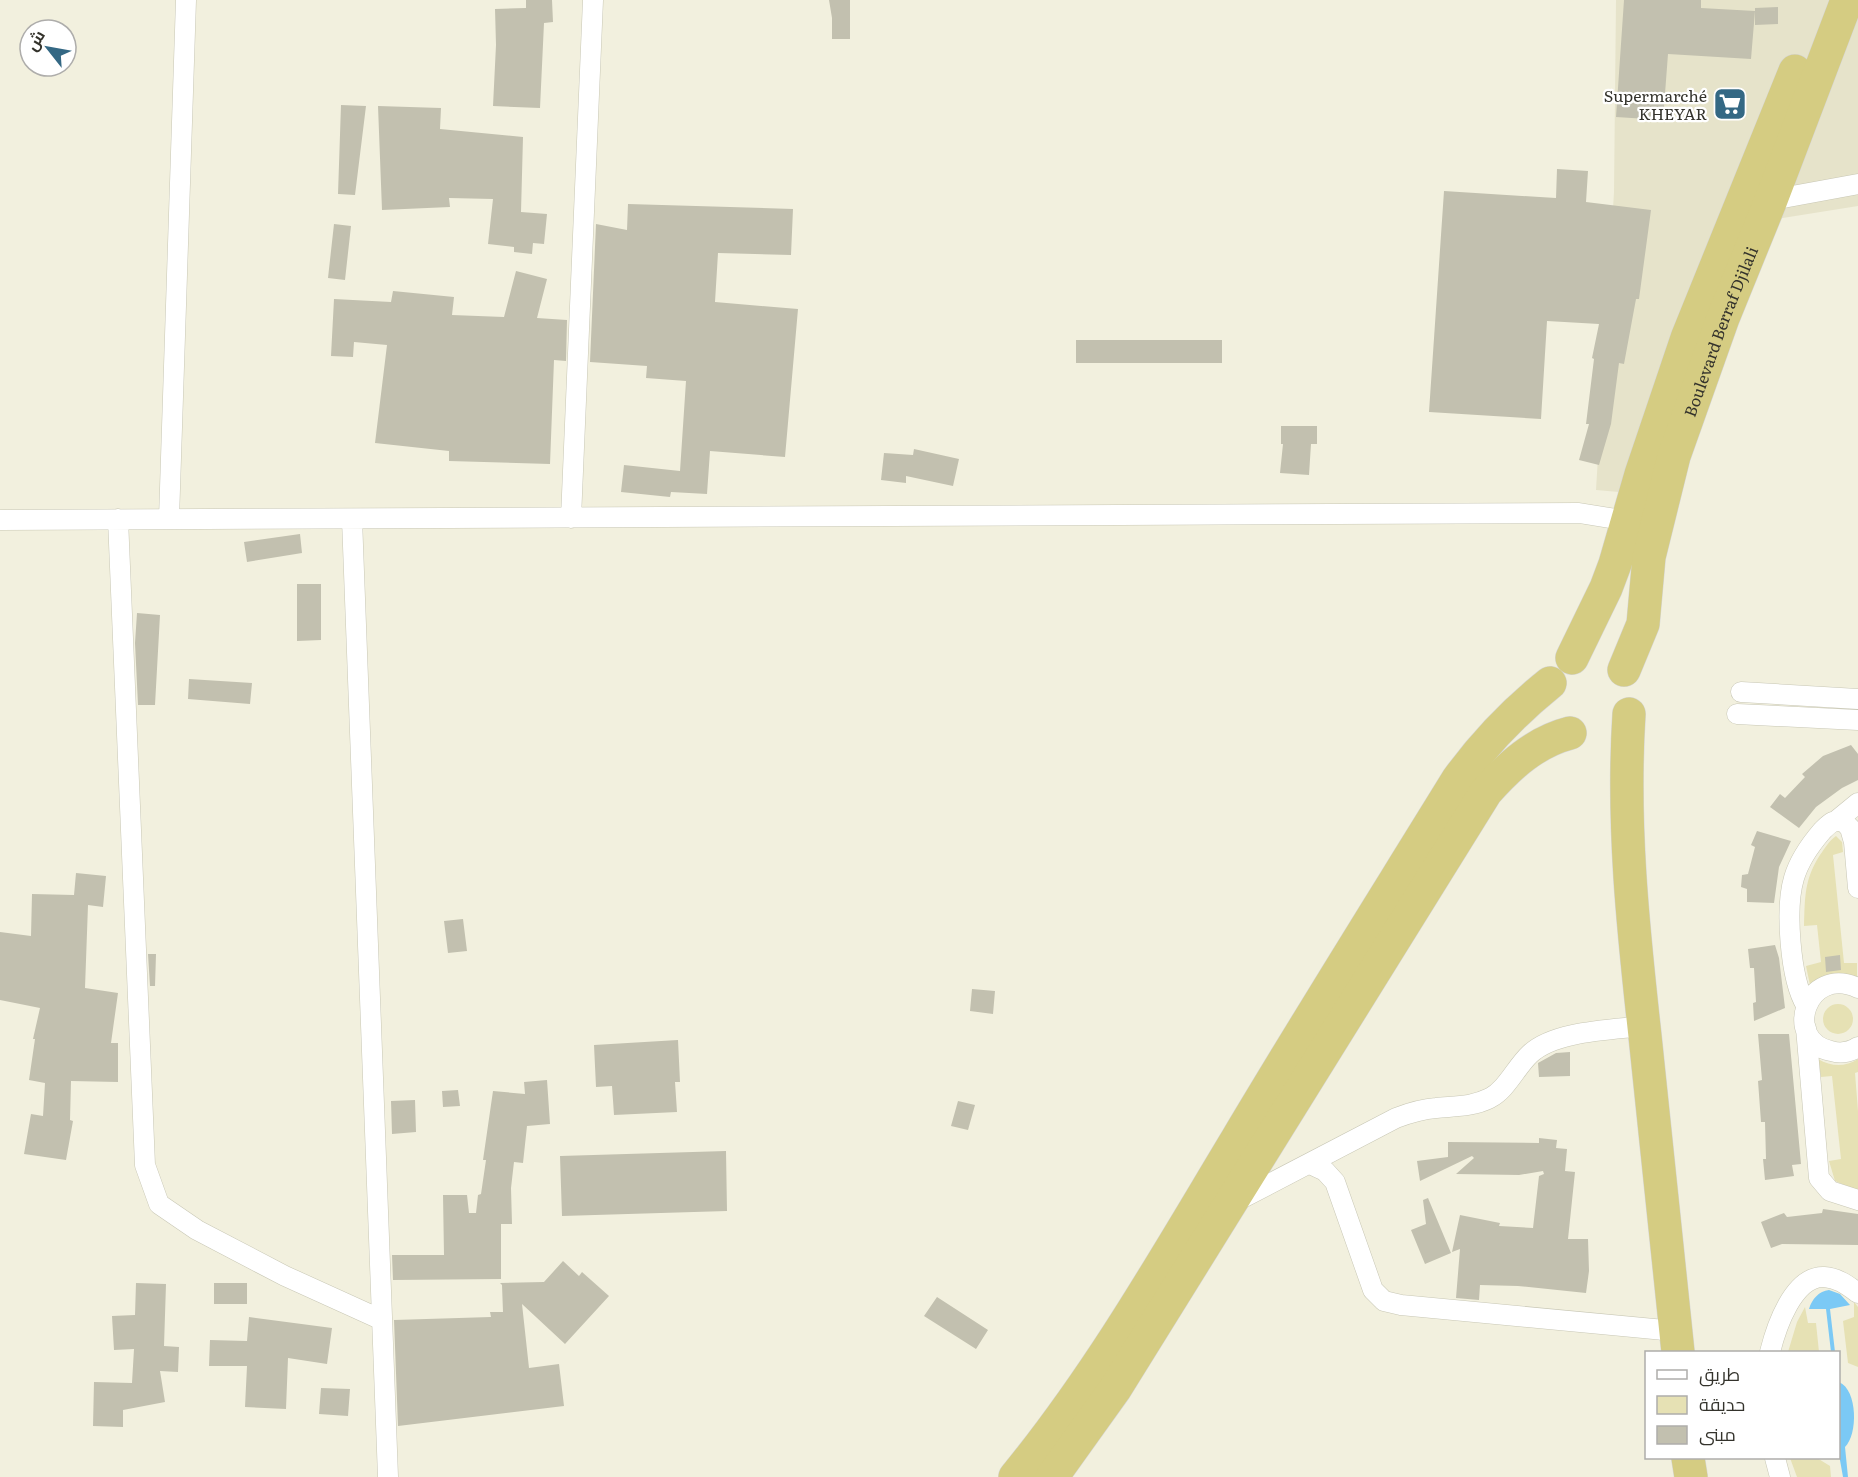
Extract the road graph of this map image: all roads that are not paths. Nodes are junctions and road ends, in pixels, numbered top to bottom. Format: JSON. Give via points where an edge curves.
{"nodes":[{"id":1,"x":186,"y":0,"type":"edge"},
{"id":2,"x":593,"y":0,"type":"edge"},
{"id":3,"x":1825,"y":0,"type":"edge"},
{"id":4,"x":1847,"y":0,"type":"edge"},
{"id":5,"x":1858,"y":184,"type":"edge"},
{"id":6,"x":1771,"y":200,"type":"junction"},
{"id":7,"x":571,"y":518,"type":"junction"},
{"id":8,"x":118,"y":519,"type":"junction"},
{"id":9,"x":169,"y":519,"type":"junction"},
{"id":10,"x":352,"y":519,"type":"junction"},
{"id":11,"x":0,"y":520,"type":"edge"},
{"id":12,"x":1628,"y":521,"type":"junction"},
{"id":13,"x":1572,"y":658,"type":"junction"},
{"id":14,"x":1624,"y":670,"type":"junction"},
{"id":15,"x":1550,"y":683,"type":"junction"},
{"id":16,"x":1741,"y":692,"type":"dead end"},
{"id":17,"x":1858,"y":699,"type":"edge"},
{"id":18,"x":1629,"y":714,"type":"junction"},
{"id":19,"x":1737,"y":714,"type":"dead end"},
{"id":20,"x":1858,"y":720,"type":"edge"},
{"id":21,"x":1570,"y":733,"type":"junction"},
{"id":22,"x":1858,"y":803,"type":"edge"},
{"id":23,"x":1836,"y":820,"type":"junction"},
{"id":24,"x":1858,"y":888,"type":"edge"},
{"id":25,"x":1858,"y":988,"type":"edge"},
{"id":26,"x":1806,"y":1005,"type":"junction"},
{"id":27,"x":1644,"y":1026,"type":"junction"},
{"id":28,"x":1806,"y":1028,"type":"junction"},
{"id":29,"x":1858,"y":1047,"type":"edge"},
{"id":30,"x":1310,"y":1164,"type":"junction"},
{"id":31,"x":1858,"y":1200,"type":"edge"},
{"id":32,"x":1228,"y":1206,"type":"junction"},
{"id":33,"x":1858,"y":1293,"type":"edge"},
{"id":34,"x":382,"y":1320,"type":"junction"},
{"id":35,"x":1676,"y":1342,"type":"edge"},
{"id":36,"x":1770,"y":1351,"type":"edge"},
{"id":37,"x":1115,"y":1389,"type":"junction"},
{"id":38,"x":1689,"y":1459,"type":"edge"},
{"id":39,"x":1775,"y":1459,"type":"edge"},
{"id":40,"x":388,"y":1477,"type":"edge"},
{"id":41,"x":1015,"y":1477,"type":"edge"},
{"id":42,"x":1052,"y":1477,"type":"edge"},
{"id":43,"x":1070,"y":1477,"type":"edge"},
{"id":44,"x":1690,"y":1477,"type":"edge"},
{"id":45,"x":1780,"y":1477,"type":"edge"}],
"edges":[{"from":1,"to":9,"type":"street"},
{"from":2,"to":7,"type":"street"},
{"from":3,"to":12,"type":"highway","name":"Boulevard Berraf Djilali","via":[[1687,338]]},
{"from":4,"to":6,"type":"highway","name":"Boulevard Berraf Djilali"},
{"from":5,"to":6,"type":"street"},
{"from":6,"to":14,"type":"highway","name":"Boulevard Berraf Djilali","via":[[1723,318],[1674,456],[1649,557],[1643,624]]},
{"from":7,"to":10,"type":"street"},
{"from":7,"to":12,"type":"street","via":[[1579,513]]},
{"from":8,"to":9,"type":"street"},
{"from":8,"to":11,"type":"street"},
{"from":8,"to":34,"type":"street","via":[[145,1165],[159,1204],[197,1230]]},
{"from":9,"to":10,"type":"street"},
{"from":10,"to":34,"type":"street"},
{"from":12,"to":13,"type":"highway","name":"Boulevard Berraf Djilali","via":[[1606,588]]},
{"from":13,"to":14,"type":"highway","via":[[1606,656]]},
{"from":13,"to":15,"type":"highway"},
{"from":14,"to":18,"type":"highway","via":[[1633,691]]},
{"from":15,"to":21,"type":"highway","via":[[1548,695],[1554,717]]},
{"from":15,"to":41,"type":"highway","via":[[1505,722],[1458,779],[1130,1316],[1063,1417]]},
{"from":16,"to":17,"type":"street"},
{"from":18,"to":21,"type":"highway","via":[[1614,731],[1603,736]]},
{"from":18,"to":27,"type":"highway","via":[[1626,834]]},
{"from":19,"to":20,"type":"street"},
{"from":21,"to":32,"type":"highway","via":[[1515,761],[1486,792]]},
{"from":22,"to":23,"type":"street"},
{"from":23,"to":24,"type":"street","via":[[1845,823],[1852,835]]},
{"from":23,"to":26,"type":"street","via":[[1816,838],[1793,879],[1790,922],[1796,981]]},
{"from":25,"to":26,"type":"street","via":[[1839,982],[1829,984],[1819,989]]},
{"from":26,"to":28,"type":"street"},
{"from":27,"to":30,"type":"street","via":[[1557,1038],[1533,1051],[1492,1097],[1396,1118]]},
{"from":27,"to":35,"type":"highway"},
{"from":28,"to":29,"type":"street","via":[[1810,1038],[1826,1050],[1846,1052]]},
{"from":28,"to":31,"type":"street","via":[[1819,1178],[1830,1191]]},
{"from":30,"to":32,"type":"street"},
{"from":30,"to":35,"type":"street","via":[[1325,1171],[1335,1182],[1373,1290],[1384,1301]]},
{"from":32,"to":37,"type":"highway"},
{"from":33,"to":36,"type":"street","via":[[1841,1281],[1823,1277],[1809,1280],[1790,1300],[1776,1327]]},
{"from":34,"to":40,"type":"street"},
{"from":37,"to":42,"type":"highway"},
{"from":37,"to":43,"type":"highway","via":[[1088,1450]]},
{"from":38,"to":44,"type":"highway"},
{"from":39,"to":45,"type":"street"}]}
